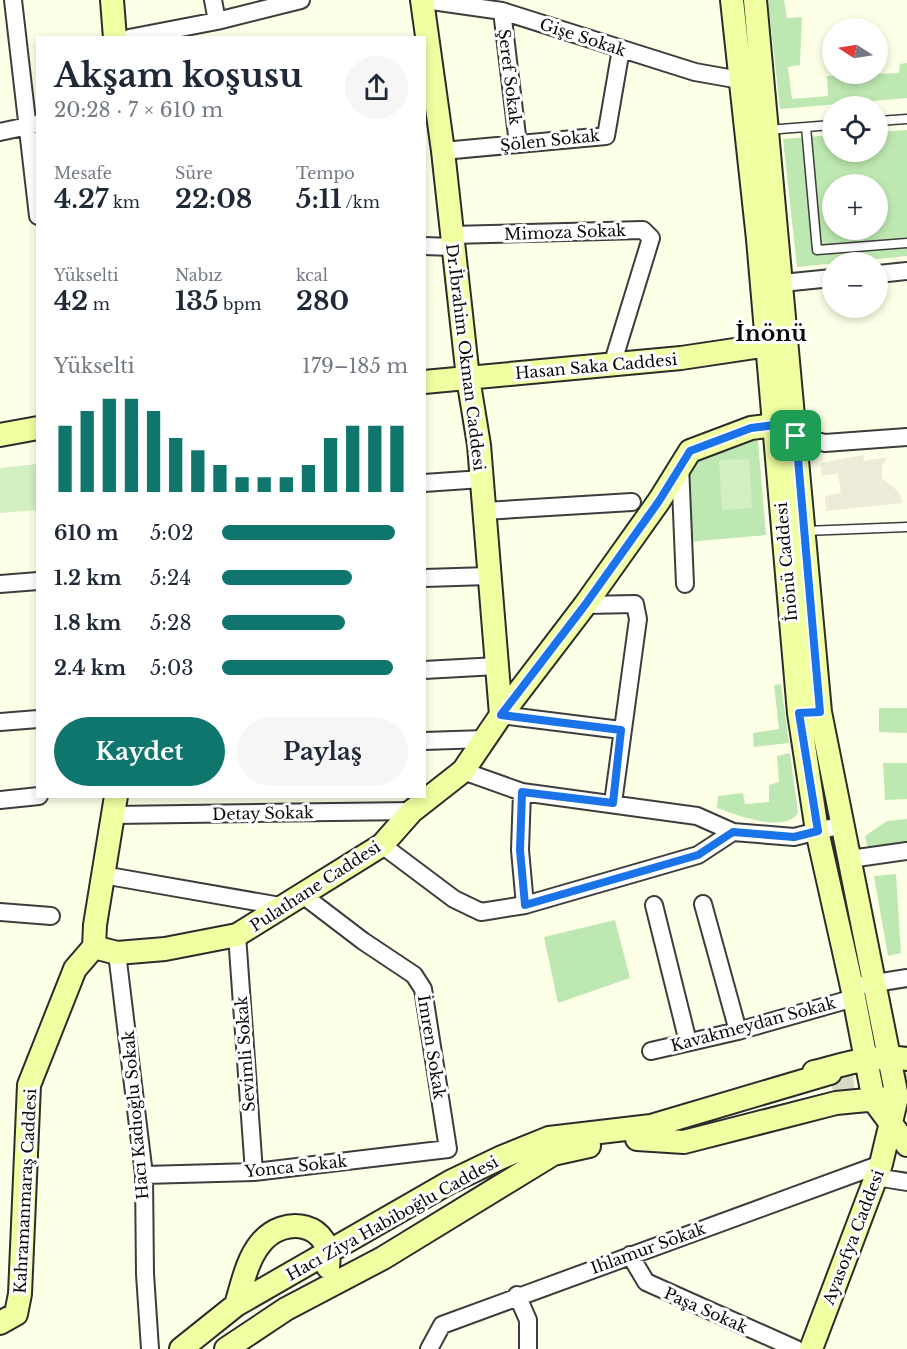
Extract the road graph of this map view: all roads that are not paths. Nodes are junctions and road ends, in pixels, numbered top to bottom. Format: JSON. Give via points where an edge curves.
{"nodes":[{"id":1,"x":13,"y":0,"type":"edge"},
{"id":2,"x":112,"y":0,"type":"edge"},
{"id":3,"x":213,"y":0,"type":"edge"},
{"id":4,"x":301,"y":0,"type":"edge"},
{"id":5,"x":423,"y":0,"type":"edge"},
{"id":6,"x":732,"y":0,"type":"edge"},
{"id":7,"x":755,"y":0,"type":"edge"},
{"id":8,"x":501,"y":5,"type":"edge"},
{"id":9,"x":218,"y":21,"type":"junction"},
{"id":10,"x":115,"y":36,"type":"edge"},
{"id":11,"x":139,"y":36,"type":"edge"},
{"id":12,"x":426,"y":36,"type":"edge"},
{"id":13,"x":426,"y":39,"type":"edge"},
{"id":14,"x":621,"y":49,"type":"junction"},
{"id":15,"x":429,"y":78,"type":"edge"},
{"id":16,"x":740,"y":80,"type":"junction"},
{"id":17,"x":907,"y":119,"type":"edge"},
{"id":18,"x":888,"y":120,"type":"edge"},
{"id":19,"x":33,"y":124,"type":"edge"},
{"id":20,"x":822,"y":126,"type":"edge"},
{"id":21,"x":806,"y":127,"type":"junction"},
{"id":22,"x":0,"y":132,"type":"edge"},
{"id":23,"x":756,"y":132,"type":"junction"},
{"id":24,"x":518,"y":144,"type":"junction"},
{"id":25,"x":443,"y":152,"type":"junction"},
{"id":26,"x":36,"y":179,"type":"edge"},
{"id":27,"x":452,"y":241,"type":"junction"},
{"id":28,"x":907,"y":243,"type":"edge"},
{"id":29,"x":426,"y":246,"type":"edge"},
{"id":30,"x":907,"y":271,"type":"edge"},
{"id":31,"x":888,"y":273,"type":"edge"},
{"id":32,"x":822,"y":279,"type":"edge"},
{"id":33,"x":782,"y":283,"type":"junction"},
{"id":34,"x":776,"y":344,"type":"junction"},
{"id":35,"x":612,"y":365,"type":"junction"},
{"id":36,"x":468,"y":378,"type":"junction"},
{"id":37,"x":426,"y":382,"type":"edge"},
{"id":38,"x":775,"y":425,"type":"junction"},
{"id":39,"x":36,"y":428,"type":"edge"},
{"id":40,"x":0,"y":435,"type":"edge"},
{"id":41,"x":796,"y":436,"type":"junction"},
{"id":42,"x":907,"y":437,"type":"edge"},
{"id":43,"x":680,"y":464,"type":"junction"},
{"id":44,"x":482,"y":478,"type":"junction"},
{"id":45,"x":426,"y":483,"type":"edge"},
{"id":46,"x":632,"y":502,"type":"dead end"},
{"id":47,"x":484,"y":511,"type":"junction"},
{"id":48,"x":907,"y":527,"type":"edge"},
{"id":49,"x":805,"y":531,"type":"junction"},
{"id":50,"x":489,"y":576,"type":"junction"},
{"id":51,"x":426,"y":578,"type":"edge"},
{"id":52,"x":36,"y":581,"type":"edge"},
{"id":53,"x":0,"y":584,"type":"edge"},
{"id":54,"x":685,"y":584,"type":"dead end"},
{"id":55,"x":585,"y":605,"type":"junction"},
{"id":56,"x":497,"y":666,"type":"junction"},
{"id":57,"x":426,"y":670,"type":"edge"},
{"id":58,"x":810,"y":712,"type":"junction"},
{"id":59,"x":501,"y":715,"type":"junction"},
{"id":60,"x":36,"y":719,"type":"edge"},
{"id":61,"x":0,"y":722,"type":"edge"},
{"id":62,"x":621,"y":730,"type":"junction"},
{"id":63,"x":485,"y":740,"type":"junction"},
{"id":64,"x":426,"y":741,"type":"edge"},
{"id":65,"x":464,"y":771,"type":"junction"},
{"id":66,"x":522,"y":792,"type":"junction"},
{"id":67,"x":36,"y":796,"type":"edge"},
{"id":68,"x":0,"y":800,"type":"edge"},
{"id":69,"x":613,"y":803,"type":"junction"},
{"id":70,"x":115,"y":806,"type":"edge"},
{"id":71,"x":412,"y":811,"type":"junction"},
{"id":72,"x":842,"y":825,"type":"junction"},
{"id":73,"x":818,"y":831,"type":"junction"},
{"id":74,"x":733,"y":832,"type":"junction"},
{"id":75,"x":382,"y":845,"type":"junction"},
{"id":76,"x":907,"y":851,"type":"edge"},
{"id":77,"x":850,"y":859,"type":"junction"},
{"id":78,"x":103,"y":874,"type":"junction"},
{"id":79,"x":295,"y":901,"type":"junction"},
{"id":80,"x":703,"y":904,"type":"dead end"},
{"id":81,"x":525,"y":905,"type":"junction"},
{"id":82,"x":654,"y":905,"type":"dead end"},
{"id":83,"x":0,"y":912,"type":"edge"},
{"id":84,"x":51,"y":916,"type":"dead end"},
{"id":85,"x":237,"y":935,"type":"junction"},
{"id":86,"x":94,"y":947,"type":"junction"},
{"id":87,"x":117,"y":953,"type":"junction"},
{"id":88,"x":907,"y":978,"type":"edge"},
{"id":89,"x":860,"y":989,"type":"junction"},
{"id":90,"x":738,"y":1031,"type":"junction"},
{"id":91,"x":688,"y":1042,"type":"junction"},
{"id":92,"x":651,"y":1051,"type":"dead end"},
{"id":93,"x":898,"y":1058,"type":"edge"},
{"id":94,"x":866,"y":1059,"type":"junction"},
{"id":95,"x":902,"y":1097,"type":"edge"},
{"id":96,"x":873,"y":1101,"type":"junction"},
{"id":97,"x":892,"y":1124,"type":"junction"},
{"id":98,"x":598,"y":1131,"type":"junction"},
{"id":99,"x":637,"y":1139,"type":"junction"},
{"id":100,"x":907,"y":1145,"type":"edge"},
{"id":101,"x":440,"y":1153,"type":"joint"},
{"id":102,"x":878,"y":1171,"type":"junction"},
{"id":103,"x":254,"y":1172,"type":"junction"},
{"id":104,"x":144,"y":1175,"type":"junction"},
{"id":105,"x":907,"y":1182,"type":"edge"},
{"id":106,"x":330,"y":1252,"type":"junction"},
{"id":107,"x":630,"y":1255,"type":"junction"},
{"id":108,"x":324,"y":1289,"type":"junction"},
{"id":109,"x":517,"y":1295,"type":"junction"},
{"id":110,"x":236,"y":1305,"type":"junction"},
{"id":111,"x":8,"y":1318,"type":"edge"},
{"id":112,"x":150,"y":1349,"type":"edge"},
{"id":113,"x":181,"y":1349,"type":"edge"},
{"id":114,"x":226,"y":1349,"type":"edge"},
{"id":115,"x":429,"y":1349,"type":"edge"},
{"id":116,"x":528,"y":1349,"type":"edge"},
{"id":117,"x":796,"y":1349,"type":"edge"},
{"id":118,"x":811,"y":1349,"type":"edge"}],
"edges":[{"from":1,"to":19,"type":"street"},
{"from":2,"to":10,"type":"street"},
{"from":3,"to":9,"type":"street"},
{"from":4,"to":9,"type":"street"},
{"from":5,"to":8,"type":"street","name":"Gişe Sokak"},
{"from":5,"to":12,"type":"street","name":"Dr.İbrahim Okman Caddesi"},
{"from":6,"to":16,"type":"street","name":"İnönü Caddesi"},
{"from":7,"to":23,"type":"street","name":"İnönü Caddesi"},
{"from":8,"to":14,"type":"street","name":"Gişe Sokak"},
{"from":8,"to":24,"type":"street","name":"Şeref Sokak"},
{"from":9,"to":11,"type":"street"},
{"from":13,"to":15,"type":"street","name":"Dr.İbrahim Okman Caddesi"},
{"from":14,"to":16,"type":"street","name":"Gişe Sokak","via":[[695,72]]},
{"from":14,"to":24,"type":"street","name":"Şölen Sokak","via":[[606,136]]},
{"from":15,"to":25,"type":"street","name":"Dr.İbrahim Okman Caddesi"},
{"from":16,"to":23,"type":"street","name":"İnönü Caddesi"},
{"from":17,"to":18,"type":"lane"},
{"from":19,"to":22,"type":"street"},
{"from":19,"to":26,"type":"street"},
{"from":20,"to":21,"type":"lane"},
{"from":21,"to":23,"type":"lane"},
{"from":21,"to":28,"type":"lane","via":[[817,250]]},
{"from":23,"to":33,"type":"street","name":"İnönü Caddesi"},
{"from":23,"to":34,"type":"street","name":"İnönü Caddesi"},
{"from":24,"to":25,"type":"street","name":"Şölen Sokak"},
{"from":25,"to":27,"type":"street","name":"Dr.İbrahim Okman Caddesi"},
{"from":27,"to":29,"type":"street"},
{"from":27,"to":35,"type":"street","name":"Mimoza Sokak","via":[[643,230],[651,238]]},
{"from":27,"to":36,"type":"street","name":"Dr.İbrahim Okman Caddesi"},
{"from":30,"to":31,"type":"street"},
{"from":32,"to":33,"type":"street"},
{"from":33,"to":34,"type":"street","name":"İnönü Caddesi"},
{"from":34,"to":35,"type":"street","name":"Hasan Saka Caddesi"},
{"from":34,"to":38,"type":"street","name":"İnönü Caddesi"},
{"from":34,"to":41,"type":"street","name":"İnönü Caddesi"},
{"from":35,"to":36,"type":"street","name":"Hasan Saka Caddesi"},
{"from":36,"to":37,"type":"street","name":"Hasan Saka Caddesi"},
{"from":36,"to":44,"type":"street","name":"Dr.İbrahim Okman Caddesi"},
{"from":38,"to":41,"type":"street"},
{"from":38,"to":43,"type":"street","name":"Pulathane Caddesi","via":[[751,428],[699,447],[690,451]]},
{"from":38,"to":58,"type":"street","name":"İnönü Caddesi"},
{"from":39,"to":40,"type":"street"},
{"from":41,"to":42,"type":"street","via":[[825,443]]},
{"from":41,"to":49,"type":"street","name":"İnönü Caddesi"},
{"from":43,"to":54,"type":"street"},
{"from":43,"to":55,"type":"street","name":"Pulathane Caddesi","via":[[659,501]]},
{"from":44,"to":45,"type":"street"},
{"from":44,"to":47,"type":"street","name":"Dr.İbrahim Okman Caddesi"},
{"from":46,"to":47,"type":"street"},
{"from":47,"to":50,"type":"street","name":"Dr.İbrahim Okman Caddesi"},
{"from":48,"to":49,"type":"lane"},
{"from":49,"to":58,"type":"street","name":"İnönü Caddesi"},
{"from":50,"to":51,"type":"street"},
{"from":50,"to":56,"type":"street","name":"Dr.İbrahim Okman Caddesi"},
{"from":52,"to":53,"type":"street"},
{"from":55,"to":59,"type":"street","name":"Pulathane Caddesi"},
{"from":55,"to":62,"type":"street","via":[[635,604],[638,619]]},
{"from":56,"to":57,"type":"street"},
{"from":56,"to":59,"type":"street","name":"Dr.İbrahim Okman Caddesi"},
{"from":58,"to":72,"type":"street","name":"İnönü Caddesi"},
{"from":58,"to":73,"type":"street","name":"İnönü Caddesi"},
{"from":59,"to":62,"type":"street"},
{"from":59,"to":63,"type":"street","name":"Pulathane Caddesi"},
{"from":60,"to":61,"type":"street"},
{"from":62,"to":69,"type":"street"},
{"from":63,"to":64,"type":"street"},
{"from":63,"to":65,"type":"street","name":"Pulathane Caddesi"},
{"from":65,"to":66,"type":"street"},
{"from":65,"to":71,"type":"street","name":"Pulathane Caddesi"},
{"from":66,"to":69,"type":"street"},
{"from":66,"to":81,"type":"street","via":[[520,850]]},
{"from":67,"to":68,"type":"street"},
{"from":69,"to":74,"type":"street","via":[[697,816]]},
{"from":70,"to":71,"type":"street","name":"Detay Sokak"},
{"from":70,"to":78,"type":"street"},
{"from":71,"to":75,"type":"street","name":"Pulathane Caddesi"},
{"from":72,"to":73,"type":"street"},
{"from":72,"to":77,"type":"street","name":"İnönü Caddesi"},
{"from":73,"to":74,"type":"street","via":[[794,837]]},
{"from":73,"to":89,"type":"street","name":"İnönü Caddesi"},
{"from":74,"to":81,"type":"street","via":[[698,855]]},
{"from":75,"to":79,"type":"street","name":"Pulathane Caddesi"},
{"from":75,"to":81,"type":"street","via":[[454,899],[481,912]]},
{"from":76,"to":77,"type":"street"},
{"from":77,"to":89,"type":"street","name":"İnönü Caddesi"},
{"from":78,"to":79,"type":"street"},
{"from":78,"to":86,"type":"street"},
{"from":79,"to":85,"type":"street","name":"Pulathane Caddesi"},
{"from":79,"to":101,"type":"street","name":"İmren Sokak","via":[[414,975],[423,989]]},
{"from":80,"to":90,"type":"street"},
{"from":82,"to":91,"type":"street"},
{"from":83,"to":84,"type":"street"},
{"from":85,"to":87,"type":"street","name":"Pulathane Caddesi","via":[[165,949]]},
{"from":85,"to":103,"type":"street","name":"Sevimli Sokak"},
{"from":86,"to":87,"type":"street","name":"Pulathane Caddesi"},
{"from":86,"to":111,"type":"street","name":"Kahramanmaraş Caddesi","via":[[75,969],[29,1085],[20,1294]]},
{"from":87,"to":104,"type":"street","name":"Hacı Kadıoğlu Sokak"},
{"from":88,"to":89,"type":"street","name":"Kavakmeydan Sokak"},
{"from":89,"to":90,"type":"street","name":"Kavakmeydan Sokak"},
{"from":89,"to":93,"type":"street","name":"İnönü Caddesi"},
{"from":89,"to":94,"type":"street","name":"İnönü Caddesi"},
{"from":90,"to":91,"type":"street","name":"Kavakmeydan Sokak"},
{"from":91,"to":92,"type":"street","name":"Kavakmeydan Sokak"},
{"from":93,"to":94,"type":"street"},
{"from":93,"to":95,"type":"street","name":"İnönü Caddesi"},
{"from":94,"to":96,"type":"street","name":"İnönü Caddesi"},
{"from":94,"to":98,"type":"street","via":[[658,1111]]},
{"from":95,"to":96,"type":"street"},
{"from":95,"to":97,"type":"street","name":"İnönü Caddesi"},
{"from":96,"to":97,"type":"street"},
{"from":96,"to":99,"type":"street","via":[[836,1103],[684,1142]]},
{"from":97,"to":100,"type":"street"},
{"from":97,"to":102,"type":"street","name":"Ayasofya Caddesi"},
{"from":98,"to":99,"type":"street","name":"Hacı Ziya Habiboğlu Caddesi","via":[[651,1125],[831,1079]]},
{"from":98,"to":106,"type":"street","name":"Hacı Ziya Habiboğlu Caddesi","via":[[549,1138],[450,1177]]},
{"from":99,"to":108,"type":"street","name":"Hacı Ziya Habiboğlu Caddesi","via":[[553,1154],[383,1258]]},
{"from":101,"to":103,"type":"street","name":"Yonca Sokak"},
{"from":102,"to":105,"type":"street"},
{"from":102,"to":107,"type":"street","name":"Ihlamur Sokak"},
{"from":102,"to":118,"type":"street","name":"Ayasofya Caddesi"},
{"from":103,"to":104,"type":"street","name":"Yonca Sokak"},
{"from":104,"to":112,"type":"street","name":"Hacı Kadıoğlu Sokak"},
{"from":106,"to":108,"type":"street"},
{"from":106,"to":110,"type":"street","name":"Hacı Ziya Habiboğlu Caddesi"},
{"from":106,"to":110,"type":"street","via":[[323,1236],[309,1228],[284,1227],[261,1243],[246,1272]]},
{"from":107,"to":109,"type":"street","name":"Ihlamur Sokak"},
{"from":107,"to":117,"type":"street","name":"Paşa Sokak","via":[[646,1282]]},
{"from":108,"to":114,"type":"street","name":"Hacı Ziya Habiboğlu Caddesi"},
{"from":109,"to":115,"type":"street","name":"Ihlamur Sokak","via":[[442,1324]]},
{"from":109,"to":116,"type":"street","via":[[528,1320]]},
{"from":110,"to":113,"type":"street","name":"Hacı Ziya Habiboğlu Caddesi"}]}
